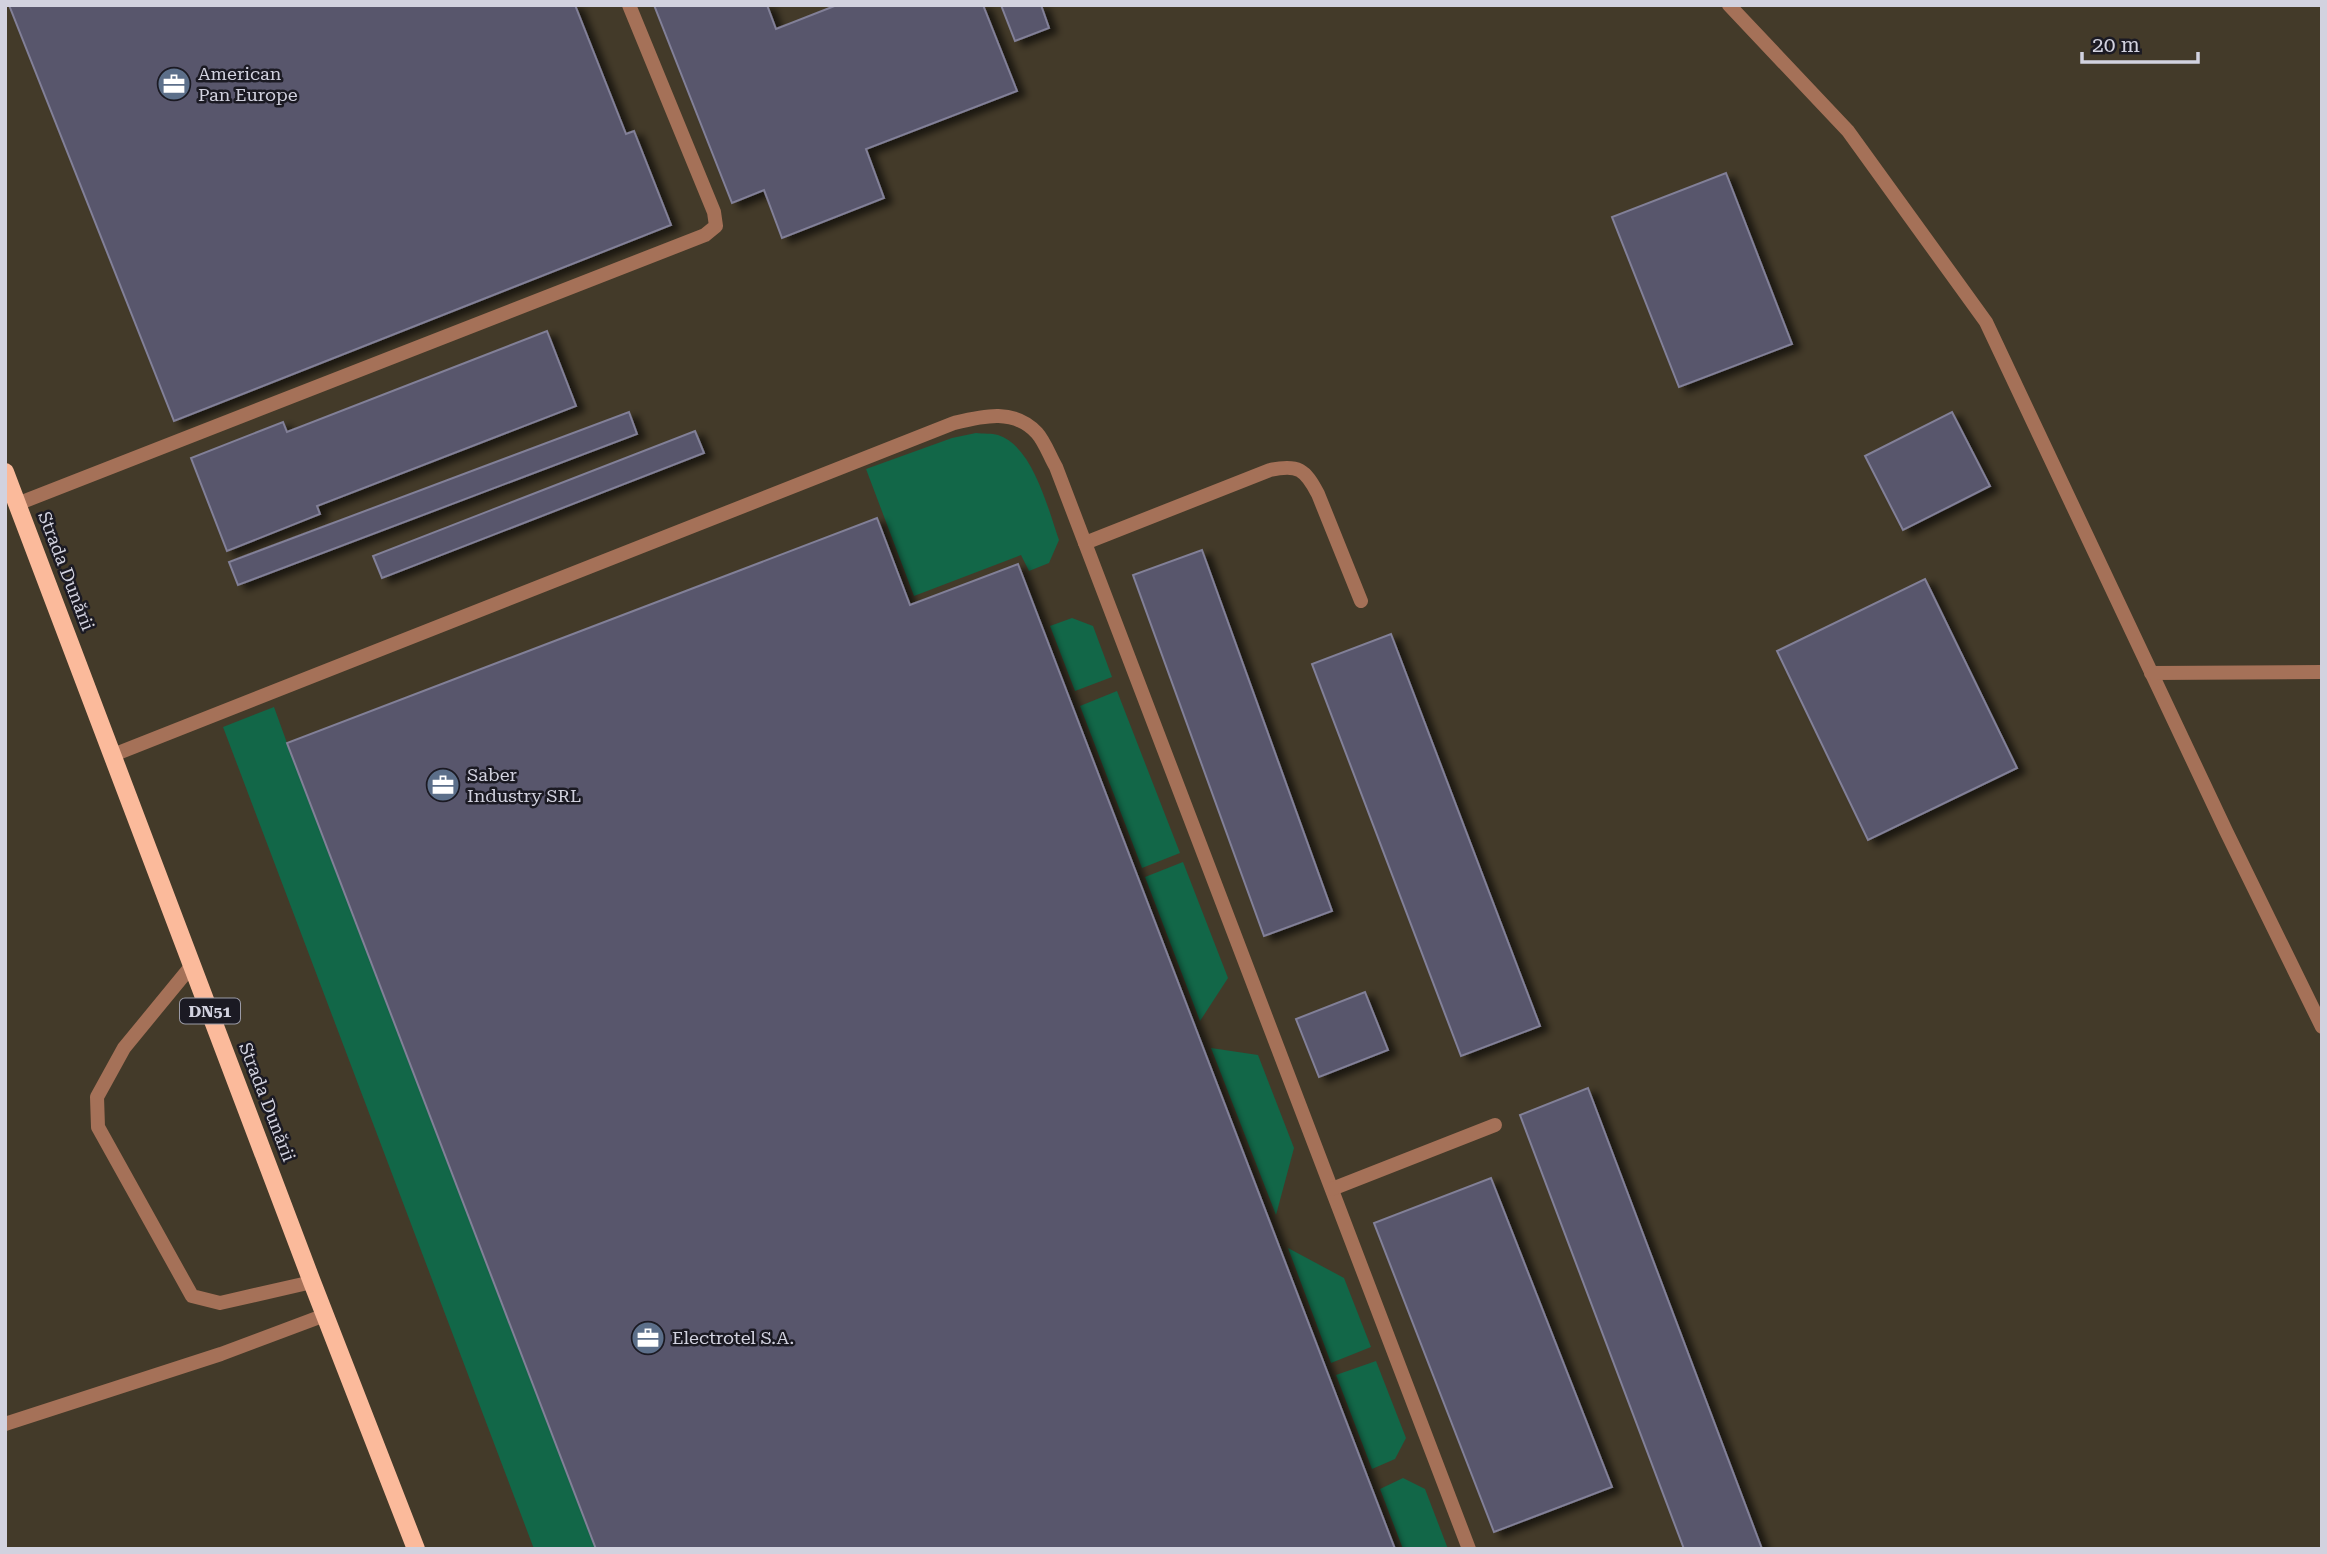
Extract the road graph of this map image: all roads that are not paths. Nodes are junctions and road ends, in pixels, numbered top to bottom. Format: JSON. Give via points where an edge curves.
{"nodes":[{"id":1,"x":629,"y":5,"type":"edge"},
{"id":2,"x":1729,"y":5,"type":"edge"},
{"id":3,"x":5,"y":472,"type":"edge"},
{"id":4,"x":17,"y":504,"type":"junction"},
{"id":5,"x":1085,"y":542,"type":"junction"},
{"id":6,"x":1361,"y":601,"type":"dead end"},
{"id":7,"x":2322,"y":672,"type":"edge"},
{"id":8,"x":2151,"y":673,"type":"junction"},
{"id":9,"x":113,"y":755,"type":"junction"},
{"id":10,"x":193,"y":964,"type":"junction"},
{"id":11,"x":2322,"y":1027,"type":"edge"},
{"id":12,"x":1495,"y":1125,"type":"dead end"},
{"id":13,"x":1332,"y":1189,"type":"junction"},
{"id":14,"x":312,"y":1282,"type":"junction"},
{"id":15,"x":325,"y":1315,"type":"junction"},
{"id":16,"x":5,"y":1424,"type":"edge"},
{"id":17,"x":416,"y":1549,"type":"edge"},
{"id":18,"x":1469,"y":1549,"type":"edge"}],
"edges":[{"from":1,"to":4,"type":"lane","via":[[714,212],[716,226],[705,235]]},
{"from":2,"to":8,"type":"lane","via":[[1848,131],[1986,322]]},
{"from":3,"to":4,"type":"main road","name":"Strada Dunării","number":"DN51"},
{"from":4,"to":9,"type":"main road","name":"Strada Dunării","number":"DN51"},
{"from":5,"to":6,"type":"lane","via":[[1270,470],[1299,469],[1318,494]]},
{"from":5,"to":9,"type":"lane","via":[[1038,433],[1015,417],[985,415],[954,423]]},
{"from":5,"to":13,"type":"lane"},
{"from":7,"to":8,"type":"lane"},
{"from":8,"to":11,"type":"lane"},
{"from":9,"to":10,"type":"main road","name":"Strada Dunării","number":"DN51"},
{"from":10,"to":14,"type":"main road","name":"Strada Dunării","number":"DN51"},
{"from":10,"to":14,"type":"lane","via":[[124,1048],[97,1097],[98,1127],[192,1296],[220,1303]]},
{"from":12,"to":13,"type":"lane"},
{"from":13,"to":18,"type":"lane"},
{"from":14,"to":15,"type":"main road","name":"Strada Dunării","number":"DN51"},
{"from":15,"to":16,"type":"lane"},
{"from":15,"to":17,"type":"main road","name":"Strada Dunării","number":"DN51"}]}
